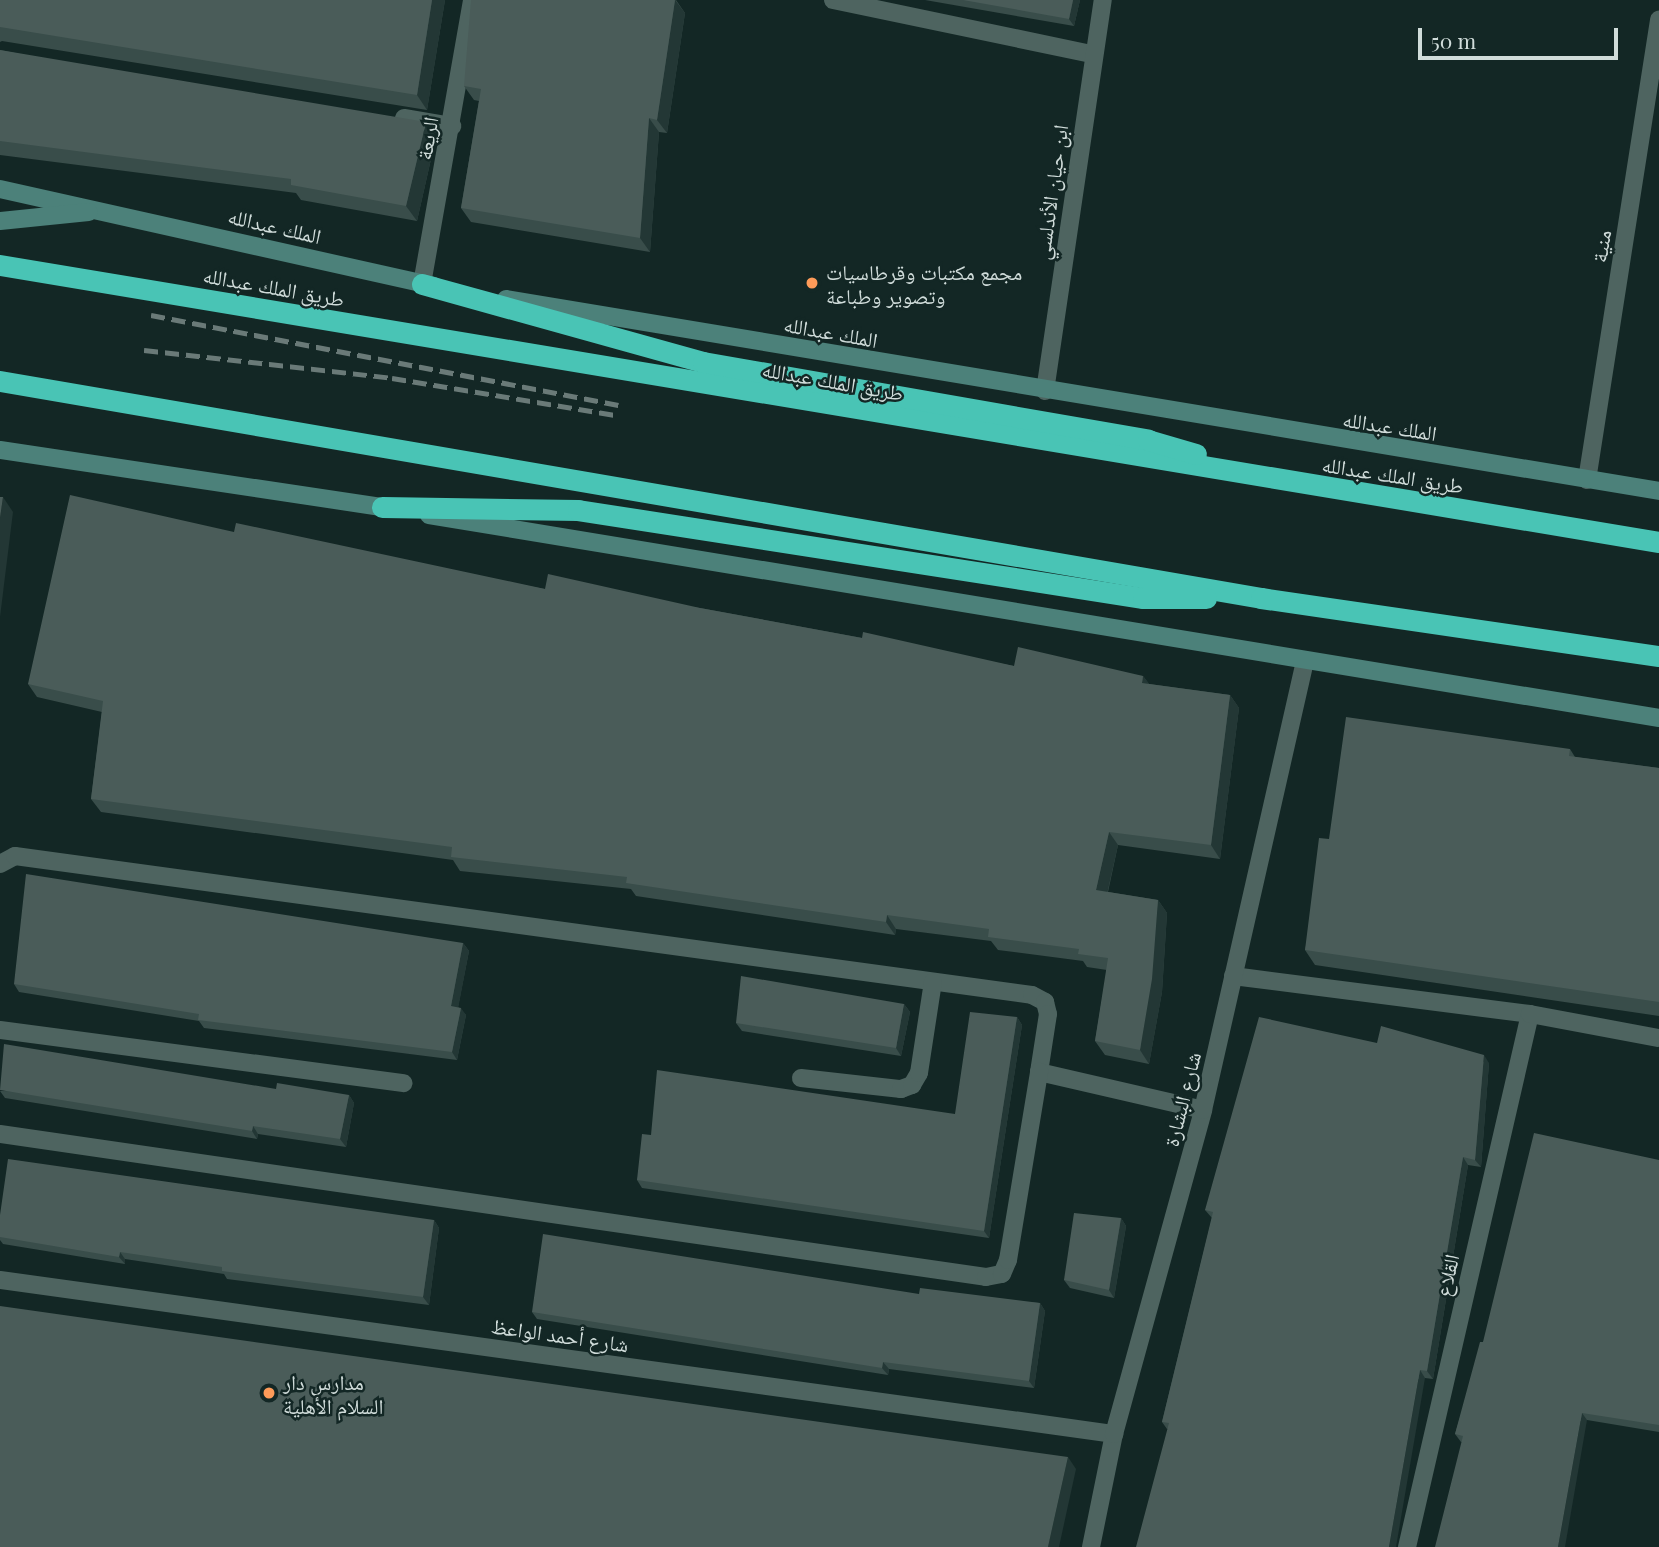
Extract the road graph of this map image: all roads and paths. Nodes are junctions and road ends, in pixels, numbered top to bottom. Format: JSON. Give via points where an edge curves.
{"nodes":[{"id":1,"x":472,"y":0,"type":"edge"},
{"id":2,"x":833,"y":0,"type":"edge"},
{"id":3,"x":1103,"y":0,"type":"edge"},
{"id":4,"x":865,"y":2,"type":"edge"},
{"id":5,"x":1659,"y":20,"type":"edge"},
{"id":6,"x":1093,"y":54,"type":"junction"},
{"id":7,"x":384,"y":115,"type":"edge"},
{"id":8,"x":452,"y":126,"type":"junction"},
{"id":9,"x":0,"y":188,"type":"edge"},
{"id":10,"x":106,"y":210,"type":"junction"},
{"id":11,"x":0,"y":221,"type":"edge"},
{"id":12,"x":0,"y":265,"type":"edge"},
{"id":13,"x":422,"y":284,"type":"junction"},
{"id":14,"x":0,"y":382,"type":"edge"},
{"id":15,"x":1045,"y":391,"type":"junction"},
{"id":16,"x":0,"y":450,"type":"edge"},
{"id":17,"x":1587,"y":480,"type":"junction"},
{"id":18,"x":1292,"y":482,"type":"junction"},
{"id":19,"x":1659,"y":491,"type":"edge"},
{"id":20,"x":382,"y":507,"type":"junction"},
{"id":21,"x":1659,"y":542,"type":"edge"},
{"id":22,"x":1262,"y":598,"type":"junction"},
{"id":23,"x":1659,"y":656,"type":"edge"},
{"id":24,"x":1305,"y":660,"type":"junction"},
{"id":25,"x":1659,"y":718,"type":"edge"},
{"id":26,"x":0,"y":864,"type":"edge"},
{"id":27,"x":1233,"y":976,"type":"junction"},
{"id":28,"x":933,"y":982,"type":"junction"},
{"id":29,"x":1531,"y":1014,"type":"junction"},
{"id":30,"x":0,"y":1030,"type":"edge"},
{"id":31,"x":1658,"y":1038,"type":"edge"},
{"id":32,"x":1039,"y":1072,"type":"junction"},
{"id":33,"x":801,"y":1078,"type":"dead end"},
{"id":34,"x":404,"y":1083,"type":"dead end"},
{"id":35,"x":1203,"y":1110,"type":"junction"},
{"id":36,"x":0,"y":1134,"type":"edge"},
{"id":37,"x":0,"y":1280,"type":"edge"},
{"id":38,"x":1114,"y":1434,"type":"junction"},
{"id":39,"x":1091,"y":1547,"type":"edge"},
{"id":40,"x":1407,"y":1547,"type":"edge"}],
"edges":[{"from":1,"to":8,"type":"street","name":"الريعة"},
{"from":2,"to":4,"type":"street"},
{"from":3,"to":6,"type":"street","name":"ابن حيان الأندلسي"},
{"from":4,"to":6,"type":"street"},
{"from":5,"to":17,"type":"street","name":"منية"},
{"from":6,"to":15,"type":"street","name":"ابن حيان الأندلسي"},
{"from":7,"to":8,"type":"street"},
{"from":8,"to":13,"type":"street","name":"الريعة"},
{"from":9,"to":10,"type":"main road","name":"الملك عبدالله"},
{"from":10,"to":11,"type":"main road"},
{"from":10,"to":13,"type":"main road","name":"الملك عبدالله"},
{"from":12,"to":18,"type":"highway","name":"طريق الملك عبدالله"},
{"from":13,"to":15,"type":"main road","name":"الملك عبدالله"},
{"from":13,"to":18,"type":"highway","via":[[703,362],[1148,440]]},
{"from":14,"to":22,"type":"highway"},
{"from":15,"to":17,"type":"main road","name":"الملك عبدالله"},
{"from":16,"to":20,"type":"main road"},
{"from":17,"to":19,"type":"main road","name":"الملك عبدالله"},
{"from":18,"to":21,"type":"highway","name":"طريق الملك عبدالله"},
{"from":20,"to":22,"type":"highway","via":[[578,510],[1143,598]]},
{"from":20,"to":24,"type":"main road"},
{"from":22,"to":23,"type":"highway"},
{"from":24,"to":25,"type":"main road"},
{"from":24,"to":27,"type":"street","name":"شارع البشارة"},
{"from":26,"to":28,"type":"street","via":[[15,856]]},
{"from":27,"to":29,"type":"street"},
{"from":27,"to":35,"type":"street","name":"شارع البشارة"},
{"from":28,"to":32,"type":"street","via":[[1032,995],[1045,1002],[1048,1014]]},
{"from":28,"to":33,"type":"street","via":[[919,1073],[912,1084],[901,1088]]},
{"from":29,"to":31,"type":"street"},
{"from":29,"to":40,"type":"street","name":"القلاع"},
{"from":30,"to":34,"type":"street"},
{"from":32,"to":35,"type":"street"},
{"from":32,"to":36,"type":"street","via":[[1008,1260],[1002,1274],[986,1277]]},
{"from":35,"to":38,"type":"street","name":"شارع البشارة"},
{"from":37,"to":38,"type":"street","name":"شارع أحمد الواعظ"},
{"from":38,"to":39,"type":"street","name":"شارع البشارة"}]}
